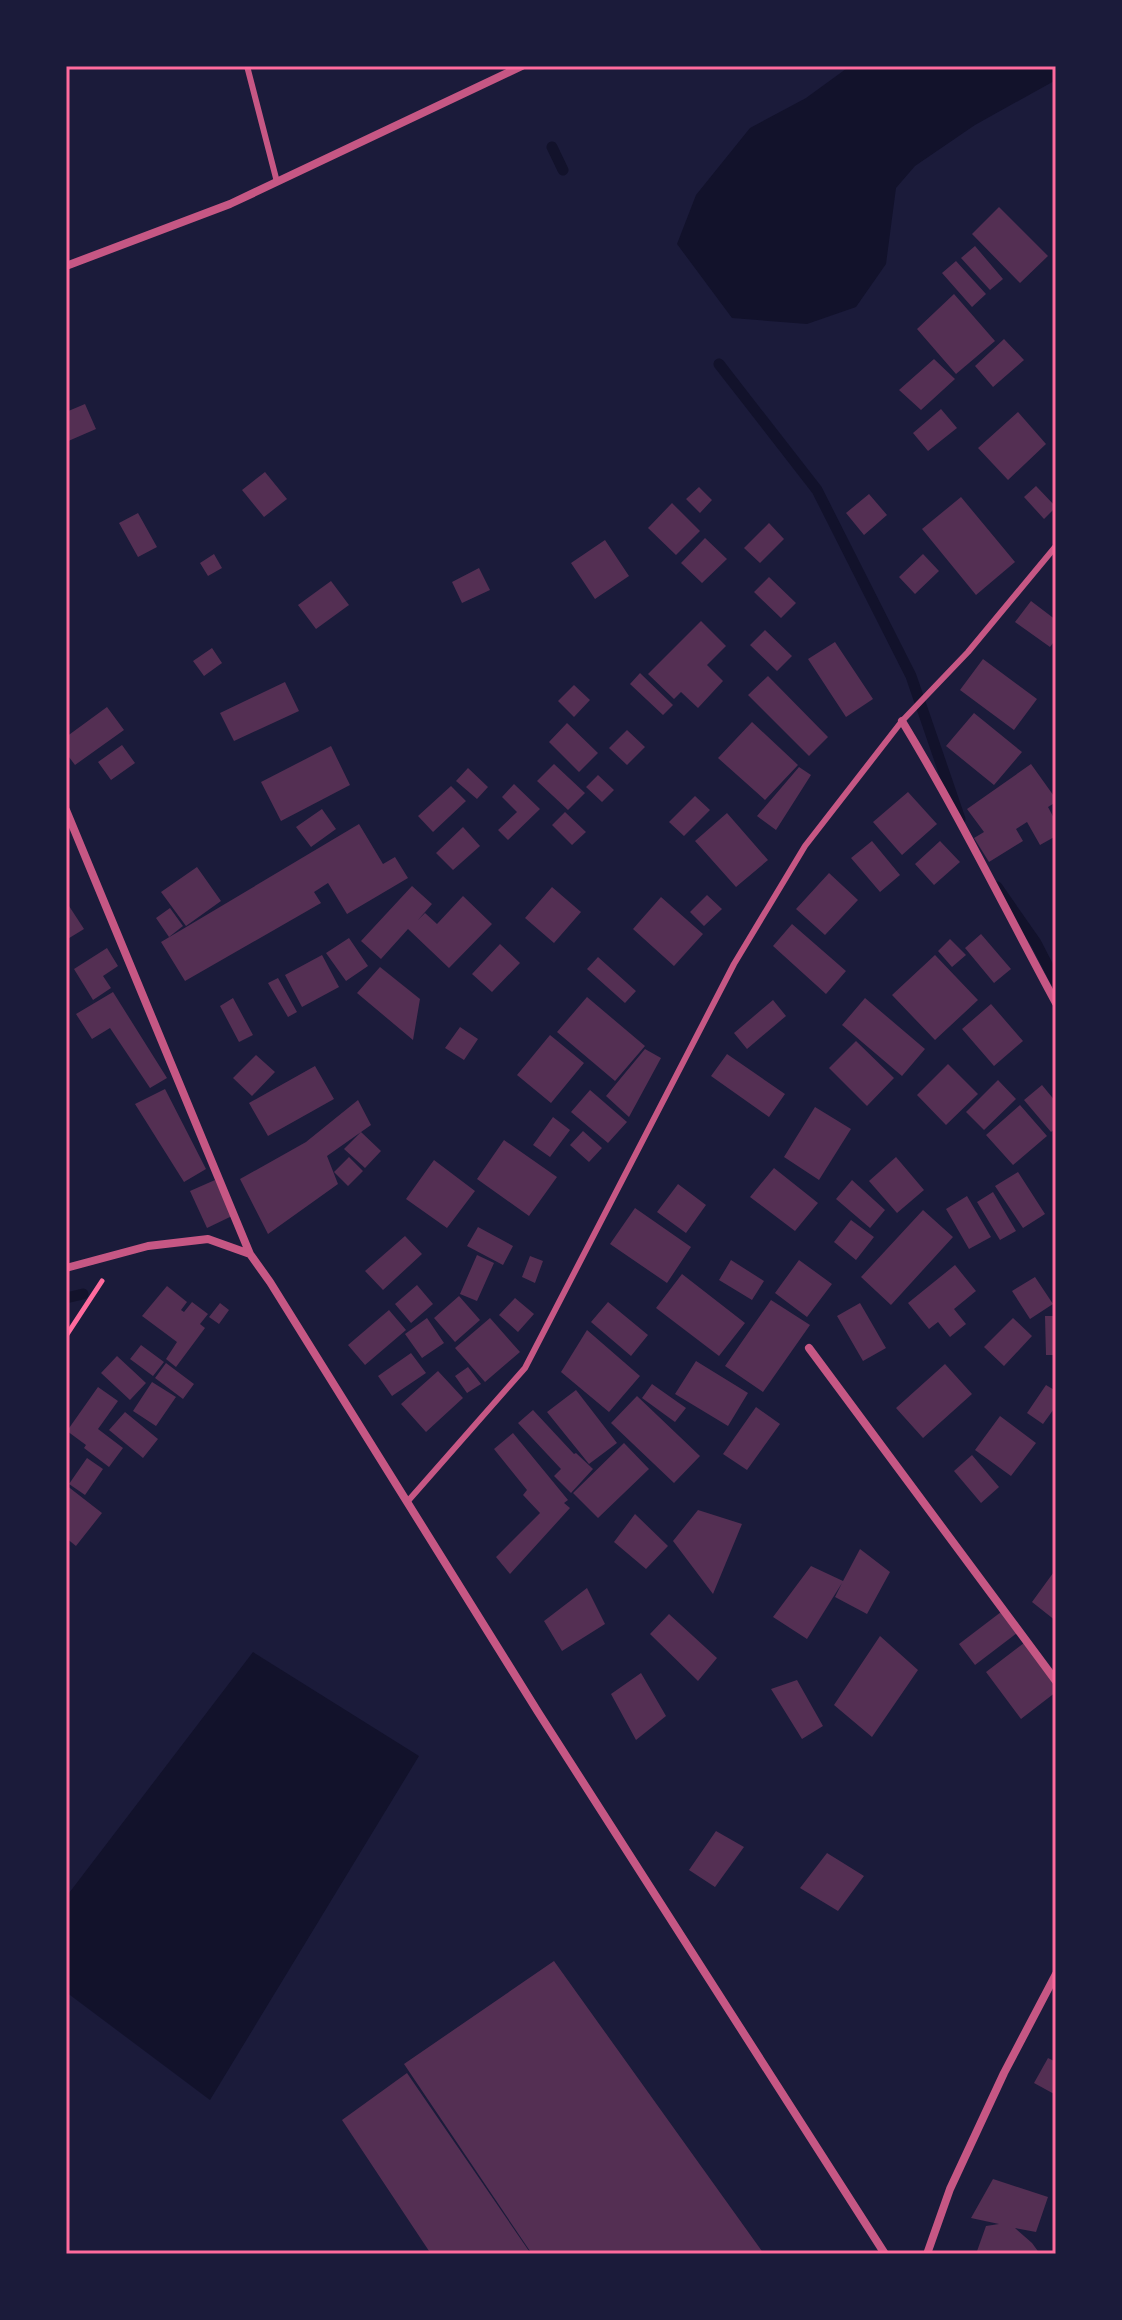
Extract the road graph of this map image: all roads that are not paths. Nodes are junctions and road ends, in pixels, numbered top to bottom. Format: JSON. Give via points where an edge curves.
{"nodes":[{"id":1,"x":247,"y":66,"type":"edge"},
{"id":2,"x":522,"y":66,"type":"edge"},
{"id":3,"x":277,"y":182,"type":"junction"},
{"id":4,"x":66,"y":266,"type":"edge"},
{"id":5,"x":1056,"y":546,"type":"edge"},
{"id":6,"x":902,"y":721,"type":"junction"},
{"id":7,"x":66,"y":810,"type":"edge"},
{"id":8,"x":1056,"y":1003,"type":"edge"},
{"id":9,"x":250,"y":1254,"type":"junction"},
{"id":10,"x":66,"y":1268,"type":"edge"},
{"id":11,"x":809,"y":1348,"type":"dead end"},
{"id":12,"x":408,"y":1501,"type":"junction"},
{"id":13,"x":1056,"y":1681,"type":"edge"},
{"id":14,"x":1056,"y":1974,"type":"edge"},
{"id":15,"x":885,"y":2254,"type":"edge"},
{"id":16,"x":927,"y":2254,"type":"edge"}],
"edges":[{"from":1,"to":3,"type":"lane"},
{"from":2,"to":3,"type":"street"},
{"from":3,"to":4,"type":"street"},
{"from":5,"to":6,"type":"lane"},
{"from":6,"to":8,"type":"street"},
{"from":6,"to":12,"type":"lane","via":[[805,846],[734,964],[525,1368]]},
{"from":7,"to":9,"type":"street"},
{"from":9,"to":10,"type":"street","via":[[208,1239],[148,1246]]},
{"from":9,"to":12,"type":"street"},
{"from":11,"to":13,"type":"street"},
{"from":12,"to":15,"type":"street"},
{"from":14,"to":16,"type":"street","via":[[950,2189]]}]}
